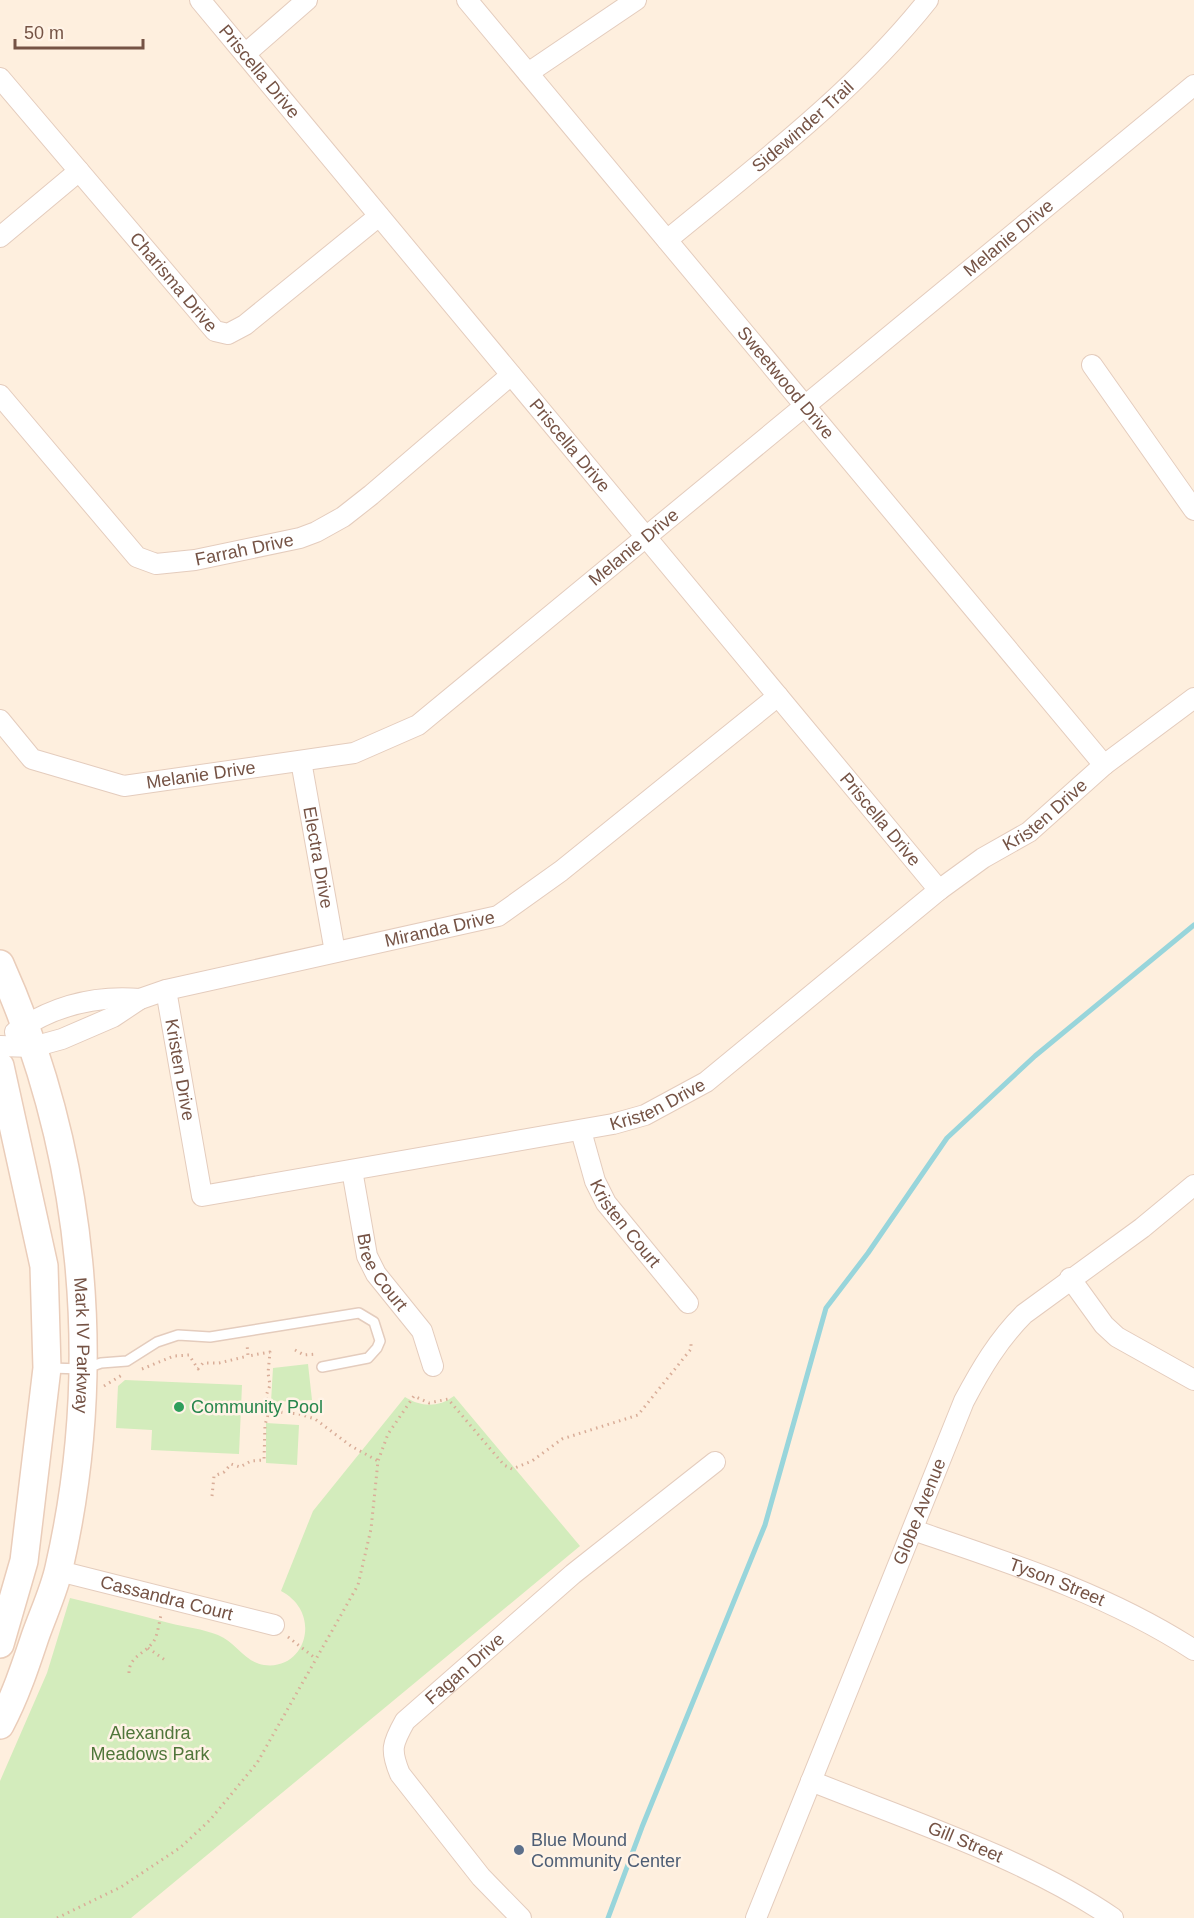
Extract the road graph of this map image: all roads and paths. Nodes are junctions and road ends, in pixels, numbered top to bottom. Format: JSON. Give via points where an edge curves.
{"nodes":[{"id":1,"x":200,"y":0,"type":"edge"},
{"id":2,"x":307,"y":0,"type":"edge"},
{"id":3,"x":467,"y":0,"type":"edge"},
{"id":4,"x":636,"y":0,"type":"edge"},
{"id":5,"x":928,"y":0,"type":"edge"},
{"id":6,"x":245,"y":54,"type":"junction"},
{"id":7,"x":528,"y":74,"type":"junction"},
{"id":8,"x":0,"y":78,"type":"edge"},
{"id":9,"x":1193,"y":87,"type":"edge"},
{"id":10,"x":79,"y":171,"type":"junction"},
{"id":11,"x":379,"y":216,"type":"junction"},
{"id":12,"x":0,"y":237,"type":"edge"},
{"id":13,"x":667,"y":240,"type":"junction"},
{"id":14,"x":1092,"y":365,"type":"dead end"},
{"id":15,"x":511,"y":375,"type":"junction"},
{"id":16,"x":0,"y":395,"type":"edge"},
{"id":17,"x":805,"y":406,"type":"junction"},
{"id":18,"x":1194,"y":510,"type":"edge"},
{"id":19,"x":646,"y":537,"type":"junction"},
{"id":20,"x":778,"y":696,"type":"junction"},
{"id":21,"x":1194,"y":698,"type":"edge"},
{"id":22,"x":0,"y":720,"type":"edge"},
{"id":23,"x":302,"y":761,"type":"junction"},
{"id":24,"x":1104,"y":765,"type":"junction"},
{"id":25,"x":939,"y":890,"type":"junction"},
{"id":26,"x":335,"y":952,"type":"junction"},
{"id":27,"x":0,"y":964,"type":"edge"},
{"id":28,"x":166,"y":990,"type":"junction"},
{"id":29,"x":140,"y":999,"type":"junction"},
{"id":30,"x":29,"y":1036,"type":"junction"},
{"id":31,"x":0,"y":1044,"type":"edge"},
{"id":32,"x":0,"y":1066,"type":"edge"},
{"id":33,"x":581,"y":1131,"type":"junction"},
{"id":34,"x":352,"y":1170,"type":"junction"},
{"id":35,"x":1194,"y":1185,"type":"edge"},
{"id":36,"x":1070,"y":1278,"type":"junction"},
{"id":37,"x":688,"y":1303,"type":"dead end"},
{"id":38,"x":245,"y":1331,"type":"junction"},
{"id":39,"x":691,"y":1342,"type":"dead end"},
{"id":40,"x":295,"y":1350,"type":"dead end"},
{"id":41,"x":317,"y":1354,"type":"dead end"},
{"id":42,"x":248,"y":1356,"type":"junction"},
{"id":43,"x":433,"y":1366,"type":"dead end"},
{"id":44,"x":322,"y":1367,"type":"dead end"},
{"id":45,"x":47,"y":1368,"type":"junction"},
{"id":46,"x":141,"y":1369,"type":"dead end"},
{"id":47,"x":130,"y":1372,"type":"dead end"},
{"id":48,"x":92,"y":1375,"type":"junction"},
{"id":49,"x":1194,"y":1380,"type":"edge"},
{"id":50,"x":269,"y":1411,"type":"junction"},
{"id":51,"x":378,"y":1461,"type":"junction"},
{"id":52,"x":715,"y":1462,"type":"dead end"},
{"id":53,"x":212,"y":1496,"type":"dead end"},
{"id":54,"x":914,"y":1530,"type":"junction"},
{"id":55,"x":59,"y":1571,"type":"junction"},
{"id":56,"x":161,"y":1613,"type":"dead end"},
{"id":57,"x":274,"y":1625,"type":"joint"},
{"id":58,"x":0,"y":1644,"type":"edge"},
{"id":59,"x":148,"y":1648,"type":"junction"},
{"id":60,"x":1194,"y":1650,"type":"edge"},
{"id":61,"x":315,"y":1658,"type":"junction"},
{"id":62,"x":165,"y":1660,"type":"dead end"},
{"id":63,"x":129,"y":1673,"type":"dead end"},
{"id":64,"x":4,"y":1708,"type":"edge"},
{"id":65,"x":811,"y":1781,"type":"junction"},
{"id":66,"x":57,"y":1918,"type":"edge"},
{"id":67,"x":520,"y":1918,"type":"edge"},
{"id":68,"x":756,"y":1918,"type":"edge"},
{"id":69,"x":1113,"y":1918,"type":"edge"}],
"edges":[{"from":1,"to":6,"type":"street","name":"Priscella Drive"},
{"from":2,"to":6,"type":"street"},
{"from":3,"to":7,"type":"street","name":"Sweetwood Drive"},
{"from":4,"to":7,"type":"street"},
{"from":5,"to":13,"type":"street","name":"Sidewinder Trail","via":[[887,48],[838,94]]},
{"from":6,"to":11,"type":"street","name":"Priscella Drive"},
{"from":7,"to":13,"type":"street","name":"Sweetwood Drive"},
{"from":8,"to":10,"type":"street","name":"Charisma Drive"},
{"from":9,"to":17,"type":"street","name":"Melanie Drive"},
{"from":10,"to":11,"type":"street","name":"Charisma Drive","via":[[215,331],[228,334],[245,325]]},
{"from":10,"to":12,"type":"street"},
{"from":11,"to":15,"type":"street","name":"Priscella Drive"},
{"from":13,"to":17,"type":"street","name":"Sweetwood Drive"},
{"from":14,"to":18,"type":"street"},
{"from":15,"to":16,"type":"street","name":"Farrah Drive","via":[[371,495],[316,532],[252,549],[156,564],[137,557]]},
{"from":15,"to":19,"type":"street","name":"Priscella Drive"},
{"from":17,"to":19,"type":"street","name":"Melanie Drive"},
{"from":17,"to":24,"type":"street","name":"Sweetwood Drive"},
{"from":19,"to":20,"type":"street","name":"Priscella Drive"},
{"from":19,"to":23,"type":"street","name":"Melanie Drive","via":[[418,725],[354,753]]},
{"from":20,"to":25,"type":"street","name":"Priscella Drive"},
{"from":20,"to":26,"type":"street","name":"Miranda Drive","via":[[561,871],[498,916]]},
{"from":21,"to":24,"type":"street","name":"Kristen Drive"},
{"from":22,"to":23,"type":"street","name":"Melanie Drive","via":[[32,759],[124,786]]},
{"from":23,"to":26,"type":"street","name":"Electra Drive"},
{"from":24,"to":25,"type":"street","name":"Kristen Drive","via":[[1029,832],[983,858]]},
{"from":25,"to":33,"type":"street","name":"Kristen Drive","via":[[706,1082],[645,1115]]},
{"from":26,"to":28,"type":"street","name":"Miranda Drive"},
{"from":27,"to":30,"type":"main road","name":"Mark IV Parkway"},
{"from":28,"to":29,"type":"street","name":"Miranda Drive"},
{"from":28,"to":34,"type":"street","name":"Kristen Drive","via":[[202,1196]]},
{"from":29,"to":30,"type":"street","name":"Miranda Drive","via":[[113,1017],[62,1039]]},
{"from":29,"to":30,"type":"street","name":"Miranda Drive","via":[[112,996],[86,1000],[34,1019]]},
{"from":30,"to":31,"type":"street","name":"Miranda Drive"},
{"from":30,"to":48,"type":"main road","name":"Mark IV Parkway","via":[[63,1160],[82,1277]]},
{"from":32,"to":45,"type":"main road","name":"Mark IV Parkway","via":[[44,1266]]},
{"from":33,"to":34,"type":"street","name":"Kristen Drive"},
{"from":33,"to":37,"type":"street","name":"Kristen Court","via":[[595,1181],[606,1203]]},
{"from":34,"to":43,"type":"street","name":"Bree Court","via":[[367,1256],[376,1274],[422,1331]]},
{"from":35,"to":36,"type":"street","name":"Globe Avenue","via":[[1142,1228]]},
{"from":36,"to":49,"type":"street","via":[[1117,1338]]},
{"from":36,"to":54,"type":"street","name":"Globe Avenue","via":[[1016,1322],[984,1364],[964,1401]]},
{"from":38,"to":42,"type":"path"},
{"from":38,"to":44,"type":"lane","via":[[358,1313],[374,1322],[380,1341],[374,1354]]},
{"from":38,"to":48,"type":"lane","via":[[210,1337],[178,1335],[157,1342],[127,1361],[101,1364]]},
{"from":39,"to":51,"type":"path","via":[[691,1349],[638,1415],[562,1439],[532,1461],[512,1469],[504,1465],[448,1399],[429,1403],[414,1396],[388,1434]]},
{"from":40,"to":41,"type":"path","via":[[304,1355]]},
{"from":42,"to":46,"type":"path","via":[[203,1363],[198,1369],[189,1355],[174,1356]]},
{"from":42,"to":50,"type":"path","via":[[270,1352],[266,1396]]},
{"from":45,"to":48,"type":"lane"},
{"from":45,"to":58,"type":"main road","name":"Mark IV Parkway","via":[[24,1562]]},
{"from":47,"to":48,"type":"path","via":[[100,1388]]},
{"from":48,"to":55,"type":"main road","name":"Mark IV Parkway"},
{"from":50,"to":51,"type":"path","via":[[315,1419]]},
{"from":50,"to":53,"type":"path","via":[[264,1460],[240,1467],[231,1464],[214,1476]]},
{"from":51,"to":61,"type":"path","via":[[371,1529],[358,1585]]},
{"from":52,"to":67,"type":"street","name":"Fagan Drive","via":[[564,1581],[405,1721],[394,1739],[392,1756],[400,1774],[481,1876]]},
{"from":54,"to":60,"type":"street","name":"Tyson Street","via":[[1058,1579],[1162,1629]]},
{"from":54,"to":65,"type":"street","name":"Globe Avenue"},
{"from":55,"to":57,"type":"street","name":"Cassandra Court"},
{"from":55,"to":64,"type":"main road","name":"Mark IV Parkway"},
{"from":56,"to":59,"type":"path","via":[[155,1638]]},
{"from":57,"to":61,"type":"path"},
{"from":59,"to":62,"type":"path"},
{"from":59,"to":63,"type":"path","via":[[135,1657]]},
{"from":61,"to":66,"type":"path","via":[[257,1763],[210,1820],[152,1868]]},
{"from":65,"to":68,"type":"street","name":"Globe Avenue"},
{"from":65,"to":69,"type":"street","name":"Gill Street","via":[[962,1841]]}]}
